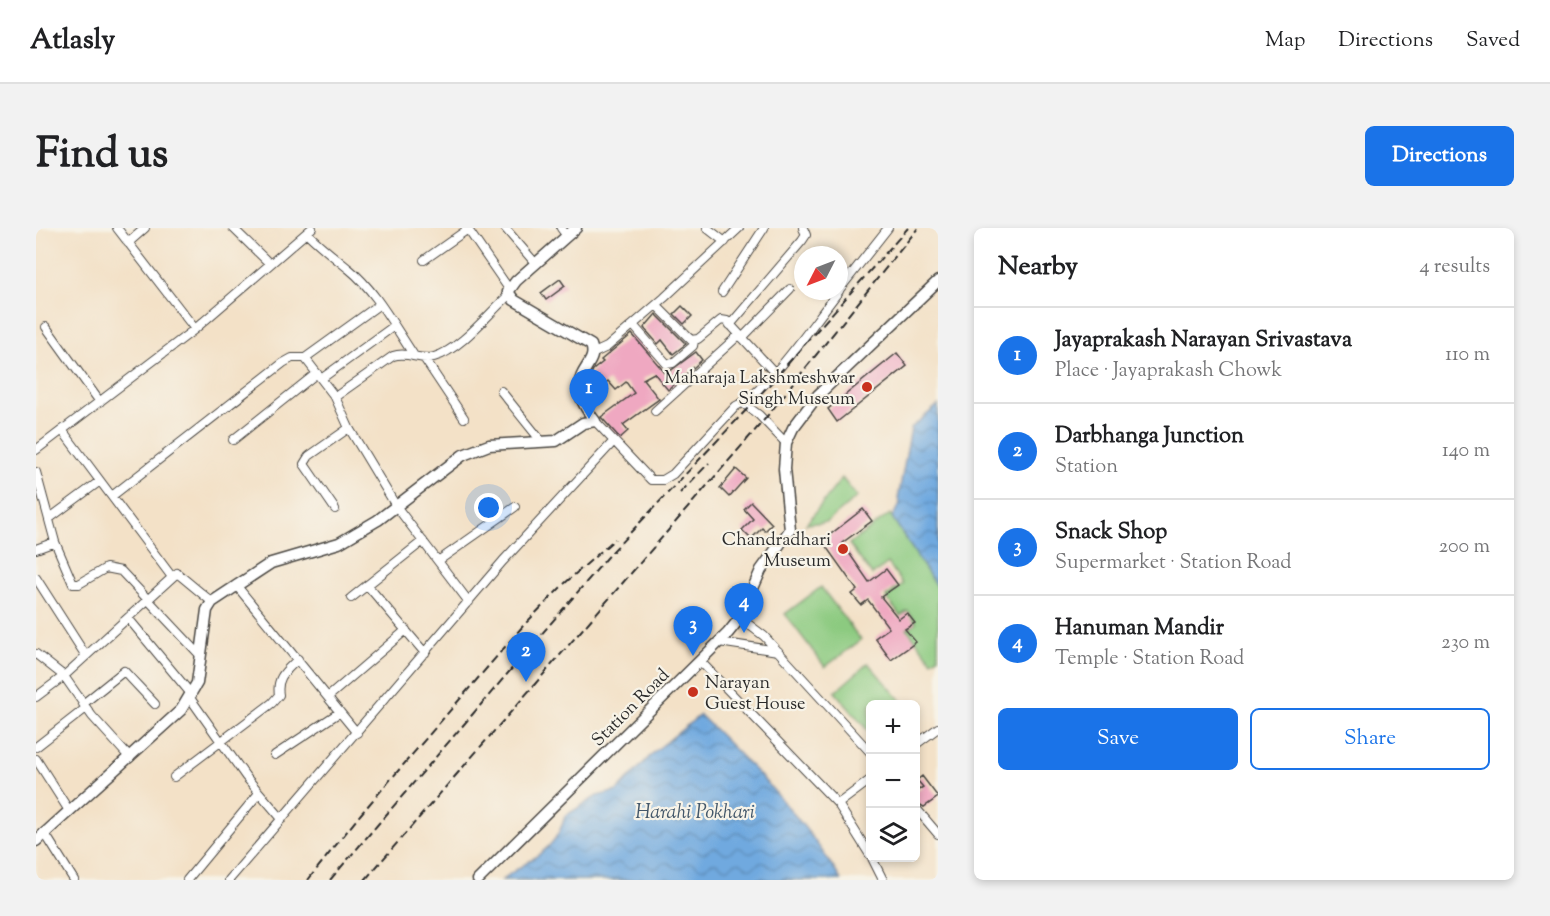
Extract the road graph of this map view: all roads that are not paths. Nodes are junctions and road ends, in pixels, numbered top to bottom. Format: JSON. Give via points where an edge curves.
{"nodes":[{"id":1,"x":117,"y":228,"type":"edge"},
{"id":2,"x":145,"y":228,"type":"edge"},
{"id":3,"x":233,"y":228,"type":"edge"},
{"id":4,"x":505,"y":228,"type":"edge"},
{"id":5,"x":576,"y":228,"type":"edge"},
{"id":6,"x":707,"y":228,"type":"edge"},
{"id":7,"x":739,"y":228,"type":"edge"},
{"id":8,"x":764,"y":228,"type":"edge"},
{"id":9,"x":803,"y":228,"type":"edge"},
{"id":10,"x":888,"y":228,"type":"edge"},
{"id":11,"x":467,"y":229,"type":"edge"},
{"id":12,"x":309,"y":230,"type":"edge"},
{"id":13,"x":564,"y":232,"type":"edge"},
{"id":14,"x":725,"y":242,"type":"junction"},
{"id":15,"x":128,"y":243,"type":"junction"},
{"id":16,"x":424,"y":260,"type":"dead end"},
{"id":17,"x":270,"y":264,"type":"junction"},
{"id":18,"x":536,"y":264,"type":"junction"},
{"id":19,"x":848,"y":279,"type":"edge"},
{"id":20,"x":938,"y":281,"type":"edge"},
{"id":21,"x":790,"y":289,"type":"dead end"},
{"id":22,"x":509,"y":292,"type":"junction"},
{"id":23,"x":722,"y":292,"type":"dead end"},
{"id":24,"x":832,"y":300,"type":"edge"},
{"id":25,"x":380,"y":304,"type":"junction"},
{"id":26,"x":656,"y":304,"type":"junction"},
{"id":27,"x":633,"y":325,"type":"junction"},
{"id":28,"x":730,"y":325,"type":"junction"},
{"id":29,"x":394,"y":326,"type":"junction"},
{"id":30,"x":46,"y":327,"type":"dead end"},
{"id":31,"x":195,"y":329,"type":"junction"},
{"id":32,"x":741,"y":337,"type":"junction"},
{"id":33,"x":694,"y":341,"type":"junction"},
{"id":34,"x":594,"y":353,"type":"junction"},
{"id":35,"x":413,"y":354,"type":"junction"},
{"id":36,"x":305,"y":358,"type":"junction"},
{"id":37,"x":424,"y":358,"type":"junction"},
{"id":38,"x":774,"y":372,"type":"junction"},
{"id":39,"x":319,"y":376,"type":"junction"},
{"id":40,"x":501,"y":391,"type":"dead end"},
{"id":41,"x":335,"y":397,"type":"junction"},
{"id":42,"x":100,"y":402,"type":"junction"},
{"id":43,"x":744,"y":404,"type":"junction"},
{"id":44,"x":587,"y":411,"type":"junction"},
{"id":45,"x":655,"y":411,"type":"dead end"},
{"id":46,"x":464,"y":418,"type":"dead end"},
{"id":47,"x":595,"y":421,"type":"junction"},
{"id":48,"x":583,"y":423,"type":"junction"},
{"id":49,"x":349,"y":428,"type":"junction"},
{"id":50,"x":62,"y":430,"type":"junction"},
{"id":51,"x":233,"y":440,"type":"dead end"},
{"id":52,"x":542,"y":442,"type":"junction"},
{"id":53,"x":613,"y":442,"type":"junction"},
{"id":54,"x":786,"y":443,"type":"junction"},
{"id":55,"x":36,"y":450,"type":"edge"},
{"id":56,"x":36,"y":472,"type":"edge"},
{"id":57,"x":100,"y":481,"type":"junction"},
{"id":58,"x":112,"y":496,"type":"junction"},
{"id":59,"x":396,"y":506,"type":"junction"},
{"id":60,"x":515,"y":507,"type":"dead end"},
{"id":61,"x":335,"y":509,"type":"dead end"},
{"id":62,"x":50,"y":518,"type":"junction"},
{"id":63,"x":423,"y":541,"type":"junction"},
{"id":64,"x":55,"y":542,"type":"junction"},
{"id":65,"x":36,"y":549,"type":"edge"},
{"id":66,"x":438,"y":561,"type":"junction"},
{"id":67,"x":172,"y":577,"type":"junction"},
{"id":68,"x":36,"y":578,"type":"edge"},
{"id":69,"x":236,"y":585,"type":"junction"},
{"id":70,"x":367,"y":585,"type":"junction"},
{"id":71,"x":351,"y":598,"type":"dead end"},
{"id":72,"x":146,"y":601,"type":"junction"},
{"id":73,"x":212,"y":602,"type":"junction"},
{"id":74,"x":469,"y":602,"type":"junction"},
{"id":75,"x":128,"y":618,"type":"junction"},
{"id":76,"x":740,"y":618,"type":"junction"},
{"id":77,"x":406,"y":630,"type":"junction"},
{"id":78,"x":719,"y":642,"type":"junction"},
{"id":79,"x":779,"y":651,"type":"junction"},
{"id":80,"x":425,"y":652,"type":"junction"},
{"id":81,"x":36,"y":654,"type":"edge"},
{"id":82,"x":86,"y":656,"type":"junction"},
{"id":83,"x":200,"y":656,"type":"junction"},
{"id":84,"x":298,"y":659,"type":"junction"},
{"id":85,"x":700,"y":661,"type":"junction"},
{"id":86,"x":63,"y":676,"type":"junction"},
{"id":87,"x":191,"y":696,"type":"junction"},
{"id":88,"x":36,"y":697,"type":"edge"},
{"id":89,"x":328,"y":697,"type":"junction"},
{"id":90,"x":154,"y":704,"type":"dead end"},
{"id":91,"x":85,"y":706,"type":"junction"},
{"id":92,"x":340,"y":712,"type":"junction"},
{"id":93,"x":938,"y":728,"type":"edge"},
{"id":94,"x":357,"y":733,"type":"junction"},
{"id":95,"x":220,"y":741,"type":"junction"},
{"id":96,"x":920,"y":741,"type":"edge"},
{"id":97,"x":36,"y":747,"type":"edge"},
{"id":98,"x":866,"y":748,"type":"edge"},
{"id":99,"x":275,"y":755,"type":"dead end"},
{"id":100,"x":130,"y":758,"type":"junction"},
{"id":101,"x":36,"y":759,"type":"edge"},
{"id":102,"x":174,"y":777,"type":"dead end"},
{"id":103,"x":866,"y":783,"type":"edge"},
{"id":104,"x":259,"y":793,"type":"junction"},
{"id":105,"x":838,"y":804,"type":"junction"},
{"id":106,"x":916,"y":808,"type":"edge"},
{"id":107,"x":68,"y":809,"type":"junction"},
{"id":108,"x":282,"y":819,"type":"junction"},
{"id":109,"x":44,"y":832,"type":"junction"},
{"id":110,"x":938,"y":834,"type":"edge"},
{"id":111,"x":36,"y":841,"type":"edge"},
{"id":112,"x":866,"y":848,"type":"edge"},
{"id":113,"x":874,"y":862,"type":"edge"},
{"id":114,"x":74,"y":880,"type":"edge"},
{"id":115,"x":187,"y":880,"type":"edge"},
{"id":116,"x":230,"y":880,"type":"edge"},
{"id":117,"x":478,"y":880,"type":"edge"},
{"id":118,"x":883,"y":880,"type":"edge"}],
"edges":[{"from":1,"to":15,"type":"street"},
{"from":2,"to":15,"type":"street"},
{"from":3,"to":17,"type":"street"},
{"from":4,"to":18,"type":"street"},
{"from":5,"to":13,"type":"main road"},
{"from":6,"to":14,"type":"street"},
{"from":7,"to":14,"type":"street"},
{"from":8,"to":23,"type":"street"},
{"from":9,"to":28,"type":"street","via":[[806,235],[802,241]]},
{"from":10,"to":19,"type":"street"},
{"from":11,"to":16,"type":"street"},
{"from":11,"to":22,"type":"street"},
{"from":12,"to":17,"type":"street"},
{"from":12,"to":25,"type":"street"},
{"from":13,"to":18,"type":"main road"},
{"from":14,"to":26,"type":"street"},
{"from":15,"to":31,"type":"street"},
{"from":17,"to":31,"type":"street"},
{"from":18,"to":22,"type":"main road"},
{"from":20,"to":54,"type":"main road","name":"Station Road","via":[[804,410]]},
{"from":21,"to":32,"type":"street"},
{"from":22,"to":34,"type":"main road","via":[[588,342]]},
{"from":22,"to":37,"type":"street","via":[[454,347]]},
{"from":24,"to":38,"type":"street"},
{"from":25,"to":29,"type":"street"},
{"from":25,"to":36,"type":"street"},
{"from":26,"to":27,"type":"street"},
{"from":26,"to":33,"type":"street"},
{"from":27,"to":33,"type":"street","via":[[667,364],[679,358]]},
{"from":27,"to":34,"type":"street"},
{"from":28,"to":32,"type":"street"},
{"from":28,"to":33,"type":"street","via":[[721,320]]},
{"from":29,"to":35,"type":"street"},
{"from":29,"to":39,"type":"street"},
{"from":30,"to":42,"type":"street"},
{"from":31,"to":42,"type":"street"},
{"from":32,"to":38,"type":"street"},
{"from":32,"to":45,"type":"street"},
{"from":34,"to":44,"type":"main road","via":[[578,381]]},
{"from":35,"to":37,"type":"street"},
{"from":35,"to":41,"type":"street","via":[[393,356]]},
{"from":36,"to":39,"type":"street"},
{"from":36,"to":58,"type":"street","via":[[283,363]]},
{"from":37,"to":46,"type":"street"},
{"from":38,"to":43,"type":"street"},
{"from":39,"to":41,"type":"street"},
{"from":39,"to":51,"type":"street"},
{"from":40,"to":52,"type":"street"},
{"from":41,"to":49,"type":"street"},
{"from":42,"to":50,"type":"street"},
{"from":43,"to":53,"type":"street","via":[[736,406],[663,480],[651,480]]},
{"from":43,"to":54,"type":"street"},
{"from":44,"to":47,"type":"main road"},
{"from":44,"to":48,"type":"main road"},
{"from":47,"to":48,"type":"main road"},
{"from":47,"to":53,"type":"street"},
{"from":48,"to":52,"type":"main road","via":[[556,441]]},
{"from":49,"to":59,"type":"street"},
{"from":49,"to":61,"type":"street","via":[[309,456],[304,464]]},
{"from":50,"to":55,"type":"street"},
{"from":50,"to":57,"type":"street"},
{"from":52,"to":59,"type":"main road","via":[[489,445],[470,452]]},
{"from":53,"to":74,"type":"street"},
{"from":54,"to":76,"type":"main road","name":"Station Road","via":[[784,469],[790,530],[761,570]]},
{"from":56,"to":62,"type":"street"},
{"from":57,"to":58,"type":"street"},
{"from":57,"to":62,"type":"street"},
{"from":58,"to":67,"type":"street"},
{"from":59,"to":63,"type":"street"},
{"from":59,"to":69,"type":"main road","via":[[339,543],[272,563]]},
{"from":60,"to":66,"type":"street"},
{"from":62,"to":64,"type":"street"},
{"from":63,"to":66,"type":"street"},
{"from":63,"to":70,"type":"street"},
{"from":64,"to":65,"type":"street"},
{"from":64,"to":72,"type":"street","via":[[73,584],[106,568],[116,568]]},
{"from":66,"to":74,"type":"street"},
{"from":67,"to":72,"type":"street"},
{"from":67,"to":73,"type":"street","via":[[181,575]]},
{"from":68,"to":82,"type":"street"},
{"from":69,"to":73,"type":"main road"},
{"from":69,"to":84,"type":"street"},
{"from":70,"to":71,"type":"street"},
{"from":70,"to":77,"type":"street"},
{"from":72,"to":75,"type":"street"},
{"from":72,"to":83,"type":"street"},
{"from":73,"to":83,"type":"main road","via":[[207,610]]},
{"from":74,"to":80,"type":"street"},
{"from":75,"to":82,"type":"street"},
{"from":75,"to":87,"type":"street"},
{"from":76,"to":78,"type":"main road","name":"Station Road"},
{"from":76,"to":79,"type":"street"},
{"from":77,"to":80,"type":"street"},
{"from":77,"to":89,"type":"street"},
{"from":78,"to":79,"type":"street"},
{"from":78,"to":85,"type":"main road","name":"Station Road"},
{"from":79,"to":98,"type":"street"},
{"from":80,"to":94,"type":"street"},
{"from":81,"to":86,"type":"street"},
{"from":82,"to":86,"type":"street"},
{"from":83,"to":87,"type":"main road"},
{"from":84,"to":89,"type":"street"},
{"from":84,"to":95,"type":"street","via":[[280,677],[279,694],[272,703]]},
{"from":85,"to":105,"type":"street"},
{"from":85,"to":117,"type":"main road","name":"Station Road"},
{"from":86,"to":88,"type":"street"},
{"from":86,"to":91,"type":"street"},
{"from":87,"to":95,"type":"street"},
{"from":87,"to":100,"type":"main road"},
{"from":89,"to":92,"type":"street"},
{"from":90,"to":91,"type":"street","via":[[124,671]]},
{"from":91,"to":97,"type":"street"},
{"from":91,"to":100,"type":"street"},
{"from":92,"to":94,"type":"street"},
{"from":92,"to":99,"type":"street"},
{"from":93,"to":96,"type":"street"},
{"from":94,"to":108,"type":"street"},
{"from":95,"to":102,"type":"street"},
{"from":95,"to":104,"type":"street"},
{"from":100,"to":107,"type":"main road"},
{"from":101,"to":107,"type":"street"},
{"from":103,"to":105,"type":"street"},
{"from":104,"to":108,"type":"street"},
{"from":104,"to":115,"type":"street"},
{"from":105,"to":112,"type":"street"},
{"from":106,"to":110,"type":"street"},
{"from":107,"to":109,"type":"main road"},
{"from":108,"to":116,"type":"street"},
{"from":109,"to":111,"type":"main road"},
{"from":109,"to":114,"type":"street"},
{"from":113,"to":118,"type":"street"}]}
